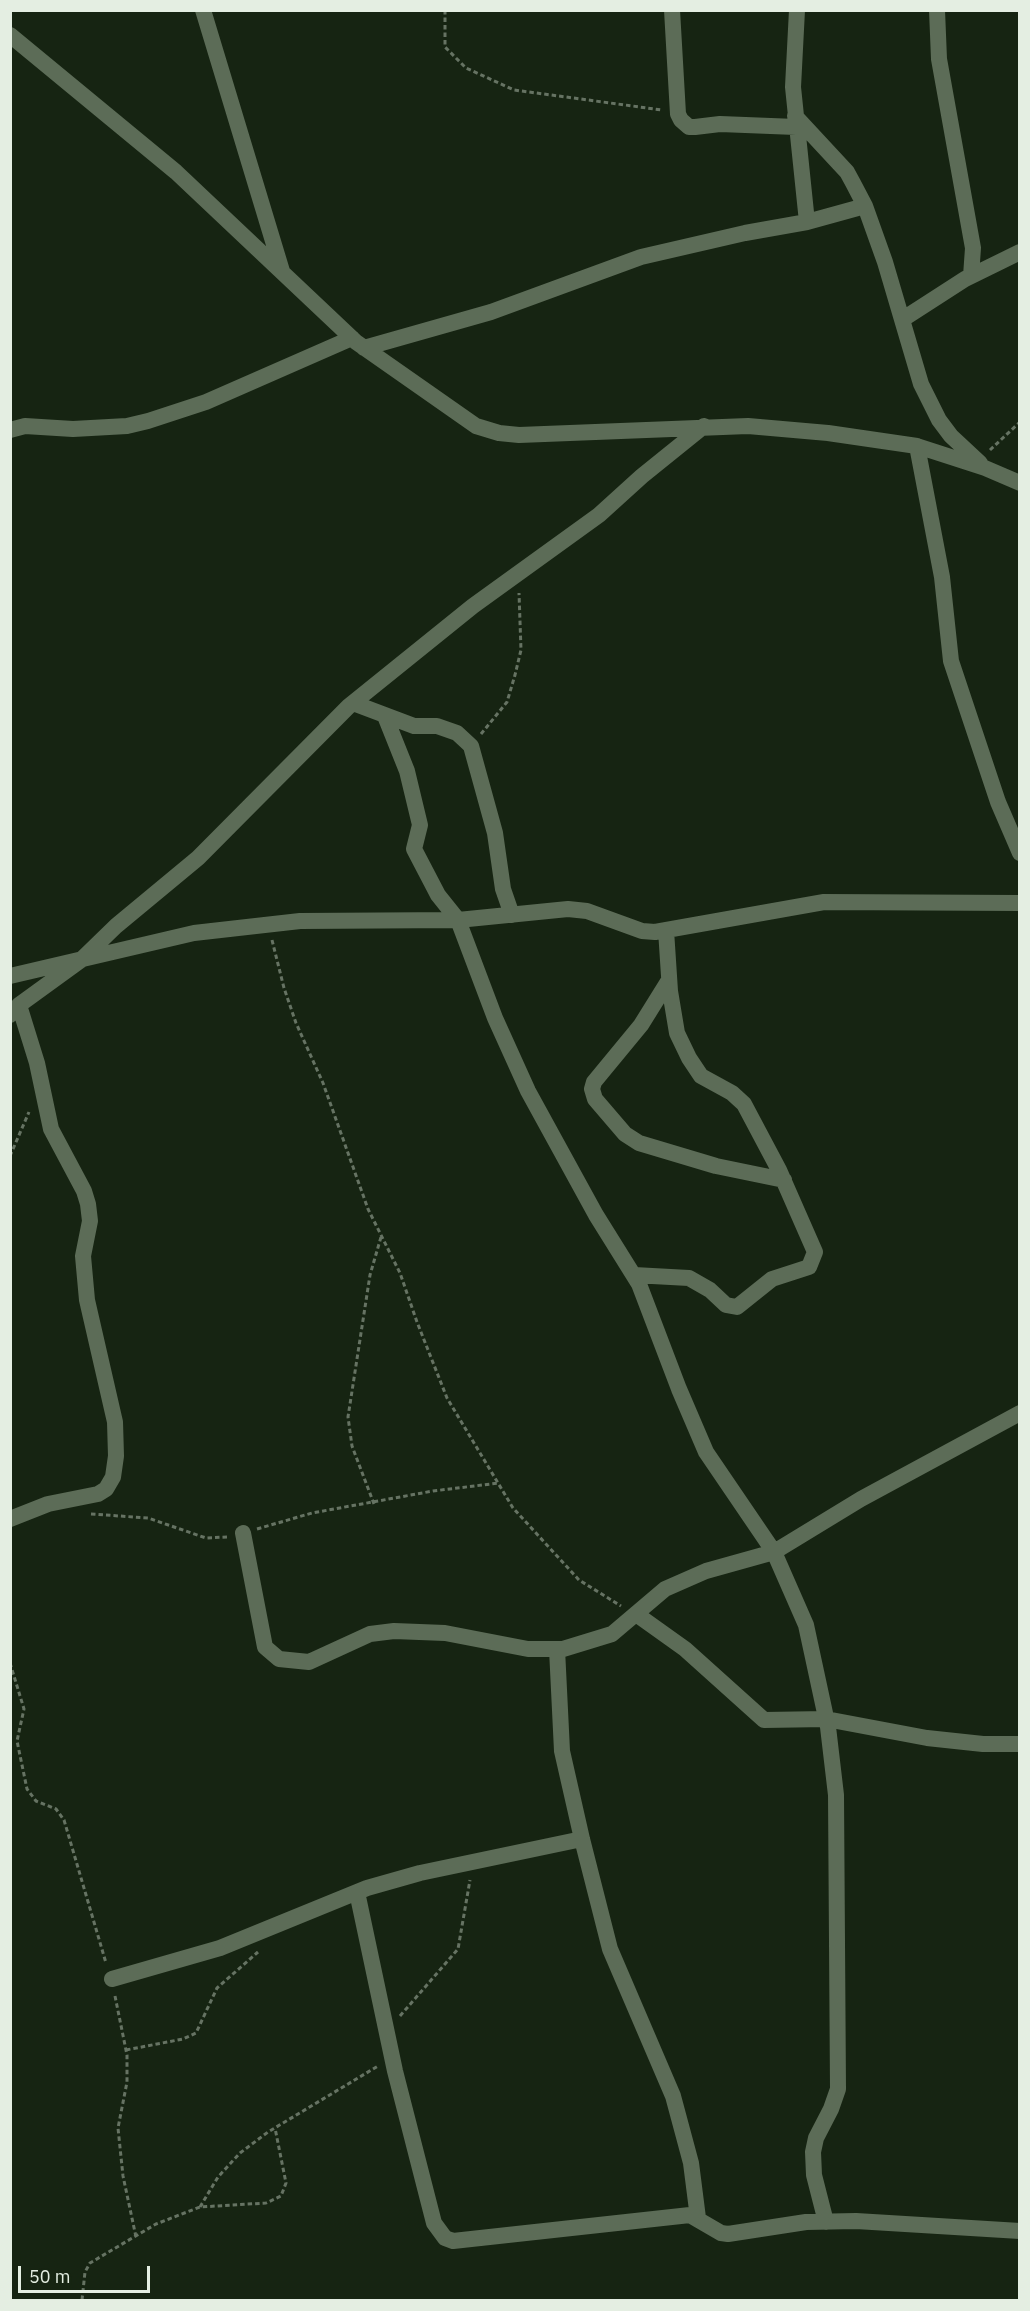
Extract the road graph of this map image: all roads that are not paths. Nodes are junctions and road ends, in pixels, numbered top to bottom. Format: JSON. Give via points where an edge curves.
{"nodes":[{"id":1,"x":203,"y":10,"type":"edge"},
{"id":2,"x":672,"y":10,"type":"edge"},
{"id":3,"x":797,"y":10,"type":"edge"},
{"id":4,"x":937,"y":10,"type":"edge"},
{"id":5,"x":10,"y":35,"type":"edge"},
{"id":6,"x":796,"y":122,"type":"junction"},
{"id":7,"x":865,"y":206,"type":"junction"},
{"id":8,"x":807,"y":222,"type":"junction"},
{"id":9,"x":1020,"y":252,"type":"edge"},
{"id":10,"x":283,"y":272,"type":"junction"},
{"id":11,"x":971,"y":276,"type":"junction"},
{"id":12,"x":903,"y":319,"type":"junction"},
{"id":13,"x":358,"y":343,"type":"junction"},
{"id":14,"x":704,"y":426,"type":"junction"},
{"id":15,"x":10,"y":430,"type":"edge"},
{"id":16,"x":917,"y":446,"type":"junction"},
{"id":17,"x":981,"y":464,"type":"junction"},
{"id":18,"x":1020,"y":483,"type":"edge"},
{"id":19,"x":353,"y":703,"type":"junction"},
{"id":20,"x":385,"y":716,"type":"junction"},
{"id":21,"x":1020,"y":853,"type":"edge"},
{"id":22,"x":1020,"y":903,"type":"edge"},
{"id":23,"x":512,"y":915,"type":"junction"},
{"id":24,"x":458,"y":920,"type":"junction"},
{"id":25,"x":666,"y":930,"type":"junction"},
{"id":26,"x":81,"y":960,"type":"junction"},
{"id":27,"x":10,"y":976,"type":"edge"},
{"id":28,"x":669,"y":980,"type":"junction"},
{"id":29,"x":15,"y":1010,"type":"edge"},
{"id":30,"x":784,"y":1180,"type":"junction"},
{"id":31,"x":634,"y":1275,"type":"junction"},
{"id":32,"x":1020,"y":1413,"type":"edge"},
{"id":33,"x":10,"y":1519,"type":"edge"},
{"id":34,"x":243,"y":1533,"type":"road end"},
{"id":35,"x":774,"y":1552,"type":"junction"},
{"id":36,"x":636,"y":1614,"type":"junction"},
{"id":37,"x":557,"y":1649,"type":"junction"},
{"id":38,"x":826,"y":1719,"type":"junction"},
{"id":39,"x":1020,"y":1744,"type":"edge"},
{"id":40,"x":582,"y":1839,"type":"junction"},
{"id":41,"x":357,"y":1892,"type":"junction"},
{"id":42,"x":112,"y":1979,"type":"road end"},
{"id":43,"x":698,"y":2218,"type":"junction"},
{"id":44,"x":826,"y":2222,"type":"junction"},
{"id":45,"x":1020,"y":2231,"type":"edge"}],
"edges":[{"from":1,"to":10,"type":"street"},
{"from":2,"to":6,"type":"street","via":[[678,114],[689,127]]},
{"from":3,"to":6,"type":"street","via":[[793,87]]},
{"from":4,"to":11,"type":"street","via":[[939,59],[974,248]]},
{"from":5,"to":10,"type":"street","via":[[176,172]]},
{"from":6,"to":7,"type":"street","via":[[847,172]]},
{"from":6,"to":8,"type":"street"},
{"from":7,"to":8,"type":"street"},
{"from":7,"to":12,"type":"street"},
{"from":8,"to":13,"type":"street","via":[[641,257],[492,312]]},
{"from":9,"to":11,"type":"street"},
{"from":10,"to":13,"type":"street"},
{"from":11,"to":12,"type":"street"},
{"from":12,"to":17,"type":"street","via":[[921,384],[939,420]]},
{"from":13,"to":14,"type":"street","via":[[447,408],[476,426],[499,433]]},
{"from":13,"to":15,"type":"street","via":[[148,421],[127,426],[25,426]]},
{"from":14,"to":16,"type":"street","via":[[759,427]]},
{"from":14,"to":19,"type":"street","via":[[599,515],[518,573]]},
{"from":16,"to":17,"type":"street"},
{"from":16,"to":21,"type":"street","via":[[942,577],[951,662]]},
{"from":17,"to":18,"type":"street"},
{"from":19,"to":20,"type":"street"},
{"from":19,"to":26,"type":"street","via":[[198,858]]},
{"from":20,"to":23,"type":"street","via":[[414,726],[437,726],[457,733],[471,746]]},
{"from":20,"to":24,"type":"street","via":[[407,771],[420,825],[414,849],[438,895]]},
{"from":22,"to":25,"type":"street","via":[[824,902]]},
{"from":23,"to":24,"type":"street"},
{"from":23,"to":25,"type":"street","via":[[578,910],[642,932]]},
{"from":24,"to":26,"type":"street","via":[[268,924],[194,933]]},
{"from":24,"to":31,"type":"street","via":[[518,1072],[596,1215]]},
{"from":25,"to":28,"type":"street"},
{"from":26,"to":27,"type":"street"},
{"from":26,"to":29,"type":"street"},
{"from":28,"to":30,"type":"street","via":[[677,1033],[688,1058],[701,1076],[744,1104]]},
{"from":28,"to":30,"type":"street","via":[[641,1025],[594,1082],[595,1100],[625,1134],[639,1143],[716,1166]]},
{"from":29,"to":33,"type":"street","via":[[37,1063],[51,1129],[88,1204],[90,1221],[83,1256],[87,1300],[115,1422],[116,1456],[113,1477],[98,1494],[48,1504]]},
{"from":30,"to":31,"type":"street","via":[[813,1246],[814,1257],[809,1267],[772,1279],[743,1304],[732,1307],[689,1278]]},
{"from":31,"to":35,"type":"street","via":[[706,1452]]},
{"from":32,"to":35,"type":"street","via":[[861,1499]]},
{"from":34,"to":37,"type":"street","via":[[265,1647],[279,1659],[309,1662],[370,1634],[394,1632],[445,1633],[528,1649]]},
{"from":35,"to":36,"type":"street","via":[[706,1571],[665,1589]]},
{"from":35,"to":38,"type":"street","via":[[806,1624]]},
{"from":36,"to":37,"type":"street","via":[[612,1634]]},
{"from":36,"to":38,"type":"street","via":[[685,1649],[764,1720]]},
{"from":37,"to":40,"type":"street","via":[[562,1751]]},
{"from":38,"to":39,"type":"street","via":[[927,1738]]},
{"from":38,"to":44,"type":"street","via":[[836,1795],[839,2072],[838,2089],[813,2152],[814,2175]]},
{"from":40,"to":41,"type":"street","via":[[420,1872]]},
{"from":40,"to":43,"type":"street","via":[[610,1949],[672,2096],[691,2163]]},
{"from":41,"to":42,"type":"street","via":[[220,1948]]},
{"from":41,"to":43,"type":"street","via":[[392,2058],[434,2223],[445,2238],[453,2241],[690,2215]]},
{"from":43,"to":44,"type":"street","via":[[714,2230],[728,2234]]},
{"from":44,"to":45,"type":"street"}]}
